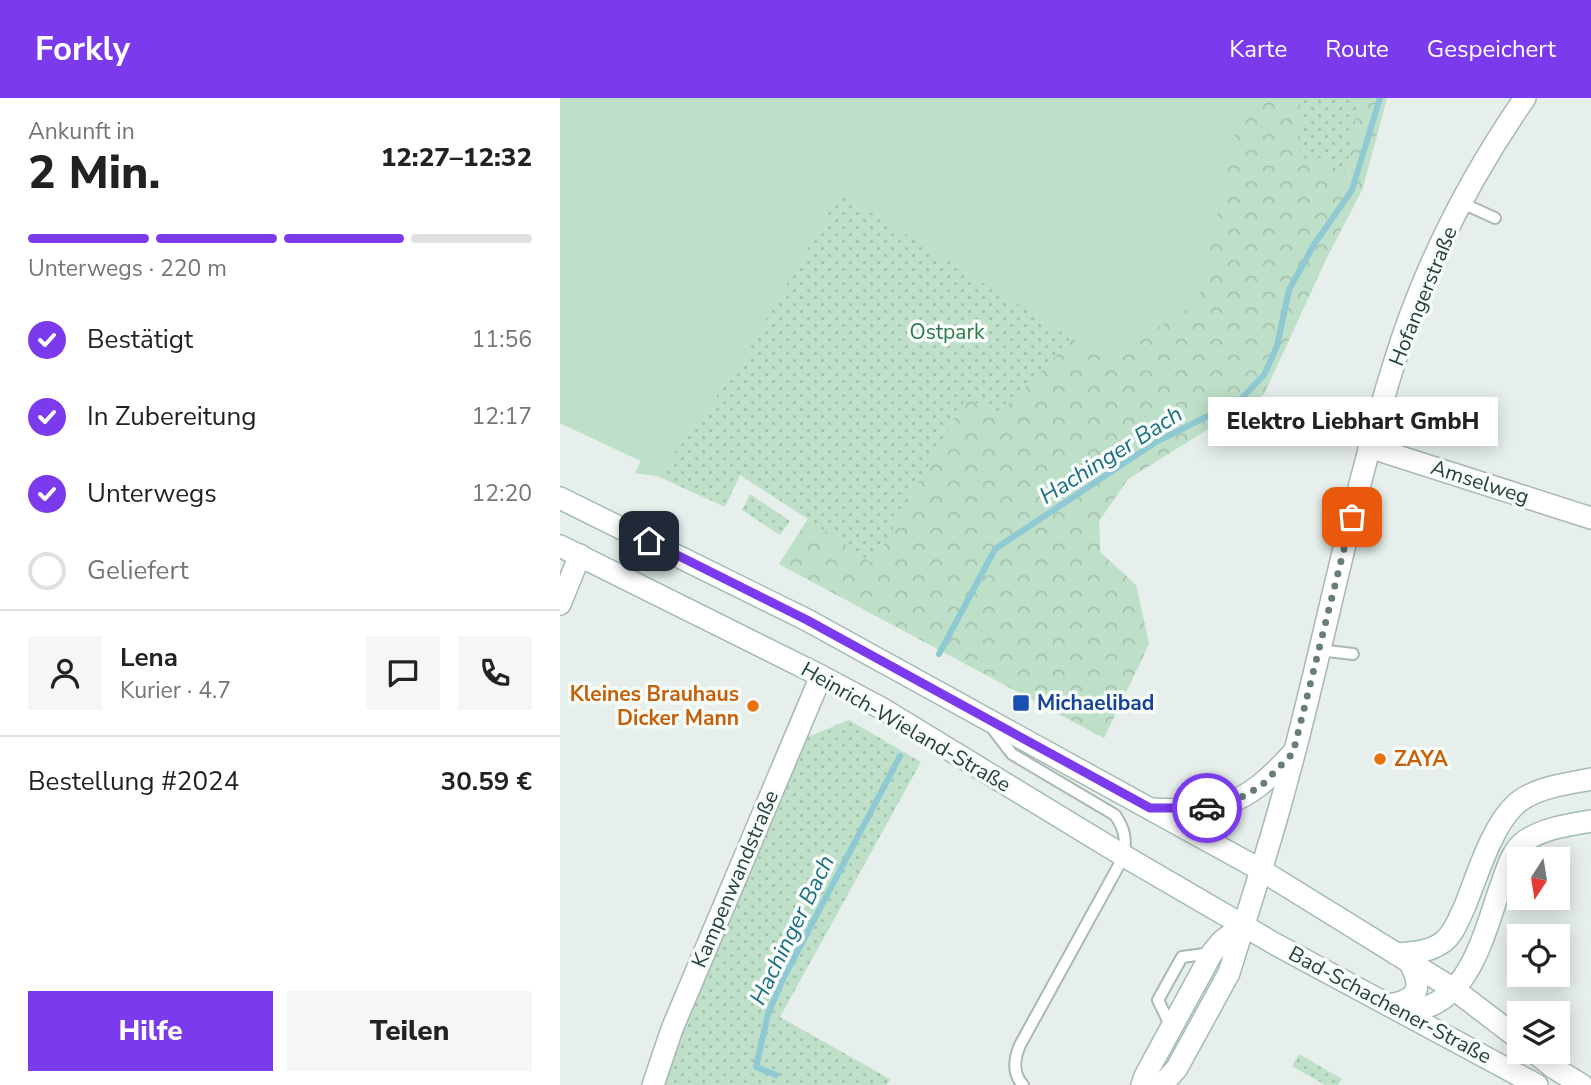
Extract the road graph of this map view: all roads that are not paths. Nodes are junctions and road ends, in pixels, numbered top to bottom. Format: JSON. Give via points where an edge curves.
{"nodes":[{"id":1,"x":1525,"y":98,"type":"edge"},
{"id":2,"x":1462,"y":203,"type":"junction"},
{"id":3,"x":1496,"y":218,"type":"dead end"},
{"id":4,"x":1369,"y":447,"type":"junction"},
{"id":5,"x":560,"y":498,"type":"edge"},
{"id":6,"x":1591,"y":518,"type":"edge"},
{"id":7,"x":560,"y":546,"type":"edge"},
{"id":8,"x":580,"y":555,"type":"junction"},
{"id":9,"x":560,"y":604,"type":"edge"},
{"id":10,"x":1319,"y":650,"type":"junction"},
{"id":11,"x":1353,"y":654,"type":"dead end"},
{"id":12,"x":821,"y":676,"type":"junction"},
{"id":13,"x":981,"y":714,"type":"junction"},
{"id":14,"x":1293,"y":753,"type":"junction"},
{"id":15,"x":1591,"y":779,"type":"edge"},
{"id":16,"x":1150,"y":808,"type":"junction"},
{"id":17,"x":1591,"y":821,"type":"edge"},
{"id":18,"x":1124,"y":856,"type":"junction"},
{"id":19,"x":1261,"y":870,"type":"junction"},
{"id":20,"x":1243,"y":925,"type":"junction"},
{"id":21,"x":1403,"y":958,"type":"junction"},
{"id":22,"x":1455,"y":990,"type":"junction"},
{"id":23,"x":1386,"y":1005,"type":"junction"},
{"id":24,"x":1507,"y":1030,"type":"edge"},
{"id":25,"x":1549,"y":1064,"type":"edge"},
{"id":26,"x":653,"y":1085,"type":"edge"},
{"id":27,"x":1023,"y":1085,"type":"edge"},
{"id":28,"x":1142,"y":1085,"type":"edge"},
{"id":29,"x":1162,"y":1085,"type":"edge"},
{"id":30,"x":1537,"y":1085,"type":"edge"},
{"id":31,"x":1583,"y":1085,"type":"edge"}],
"edges":[{"from":1,"to":2,"type":"street","name":"Hofangerstraße"},
{"from":2,"to":3,"type":"lane"},
{"from":2,"to":4,"type":"street","name":"Hofangerstraße","via":[[1405,331]]},
{"from":4,"to":6,"type":"street","name":"Amselweg"},
{"from":4,"to":10,"type":"street","name":"Hofangerstraße"},
{"from":5,"to":13,"type":"street","name":"Heinrich-Wieland-Straße","via":[[807,620]]},
{"from":7,"to":8,"type":"street","name":"Heinrich-Wieland-Straße"},
{"from":8,"to":9,"type":"street"},
{"from":8,"to":12,"type":"street","name":"Heinrich-Wieland-Straße"},
{"from":10,"to":11,"type":"lane"},
{"from":10,"to":14,"type":"street","name":"Hofangerstraße"},
{"from":12,"to":18,"type":"street","name":"Heinrich-Wieland-Straße"},
{"from":12,"to":26,"type":"street","name":"Kampenwandstraße","via":[[672,1029]]},
{"from":13,"to":16,"type":"street","name":"Heinrich-Wieland-Straße"},
{"from":13,"to":18,"type":"lane","via":[[1013,754],[1115,814],[1126,840]]},
{"from":14,"to":16,"type":"street","name":"Hofangerstraße","via":[[1261,786],[1231,803],[1201,809]]},
{"from":14,"to":19,"type":"street","name":"Hofangerstraße"},
{"from":15,"to":21,"type":"street","via":[[1536,792],[1516,803],[1497,831],[1455,928],[1443,942]]},
{"from":16,"to":19,"type":"street","name":"Heinrich-Wieland-Straße"},
{"from":17,"to":22,"type":"street","via":[[1549,829],[1523,842],[1510,861],[1473,961]]},
{"from":18,"to":20,"type":"street","name":"Heinrich-Wieland-Straße"},
{"from":18,"to":27,"type":"lane","via":[[1020,1045],[1015,1068]]},
{"from":19,"to":20,"type":"street","name":"Hofangerstraße"},
{"from":19,"to":21,"type":"street","name":"Bad-Schachener-Straße"},
{"from":20,"to":23,"type":"street","name":"Bad-Schachener-Straße"},
{"from":20,"to":28,"type":"street","via":[[1212,953]]},
{"from":20,"to":29,"type":"street","name":"Hofangerstraße","via":[[1229,973],[1177,1068]]},
{"from":21,"to":22,"type":"street","name":"Bad-Schachener-Straße"},
{"from":21,"to":23,"type":"street","via":[[1417,976],[1417,988],[1405,1002]]},
{"from":22,"to":23,"type":"street","via":[[1414,1011]]},
{"from":22,"to":24,"type":"street","name":"Bad-Schachener-Straße"},
{"from":23,"to":30,"type":"street","name":"Bad-Schachener-Straße"},
{"from":25,"to":31,"type":"street"}]}
